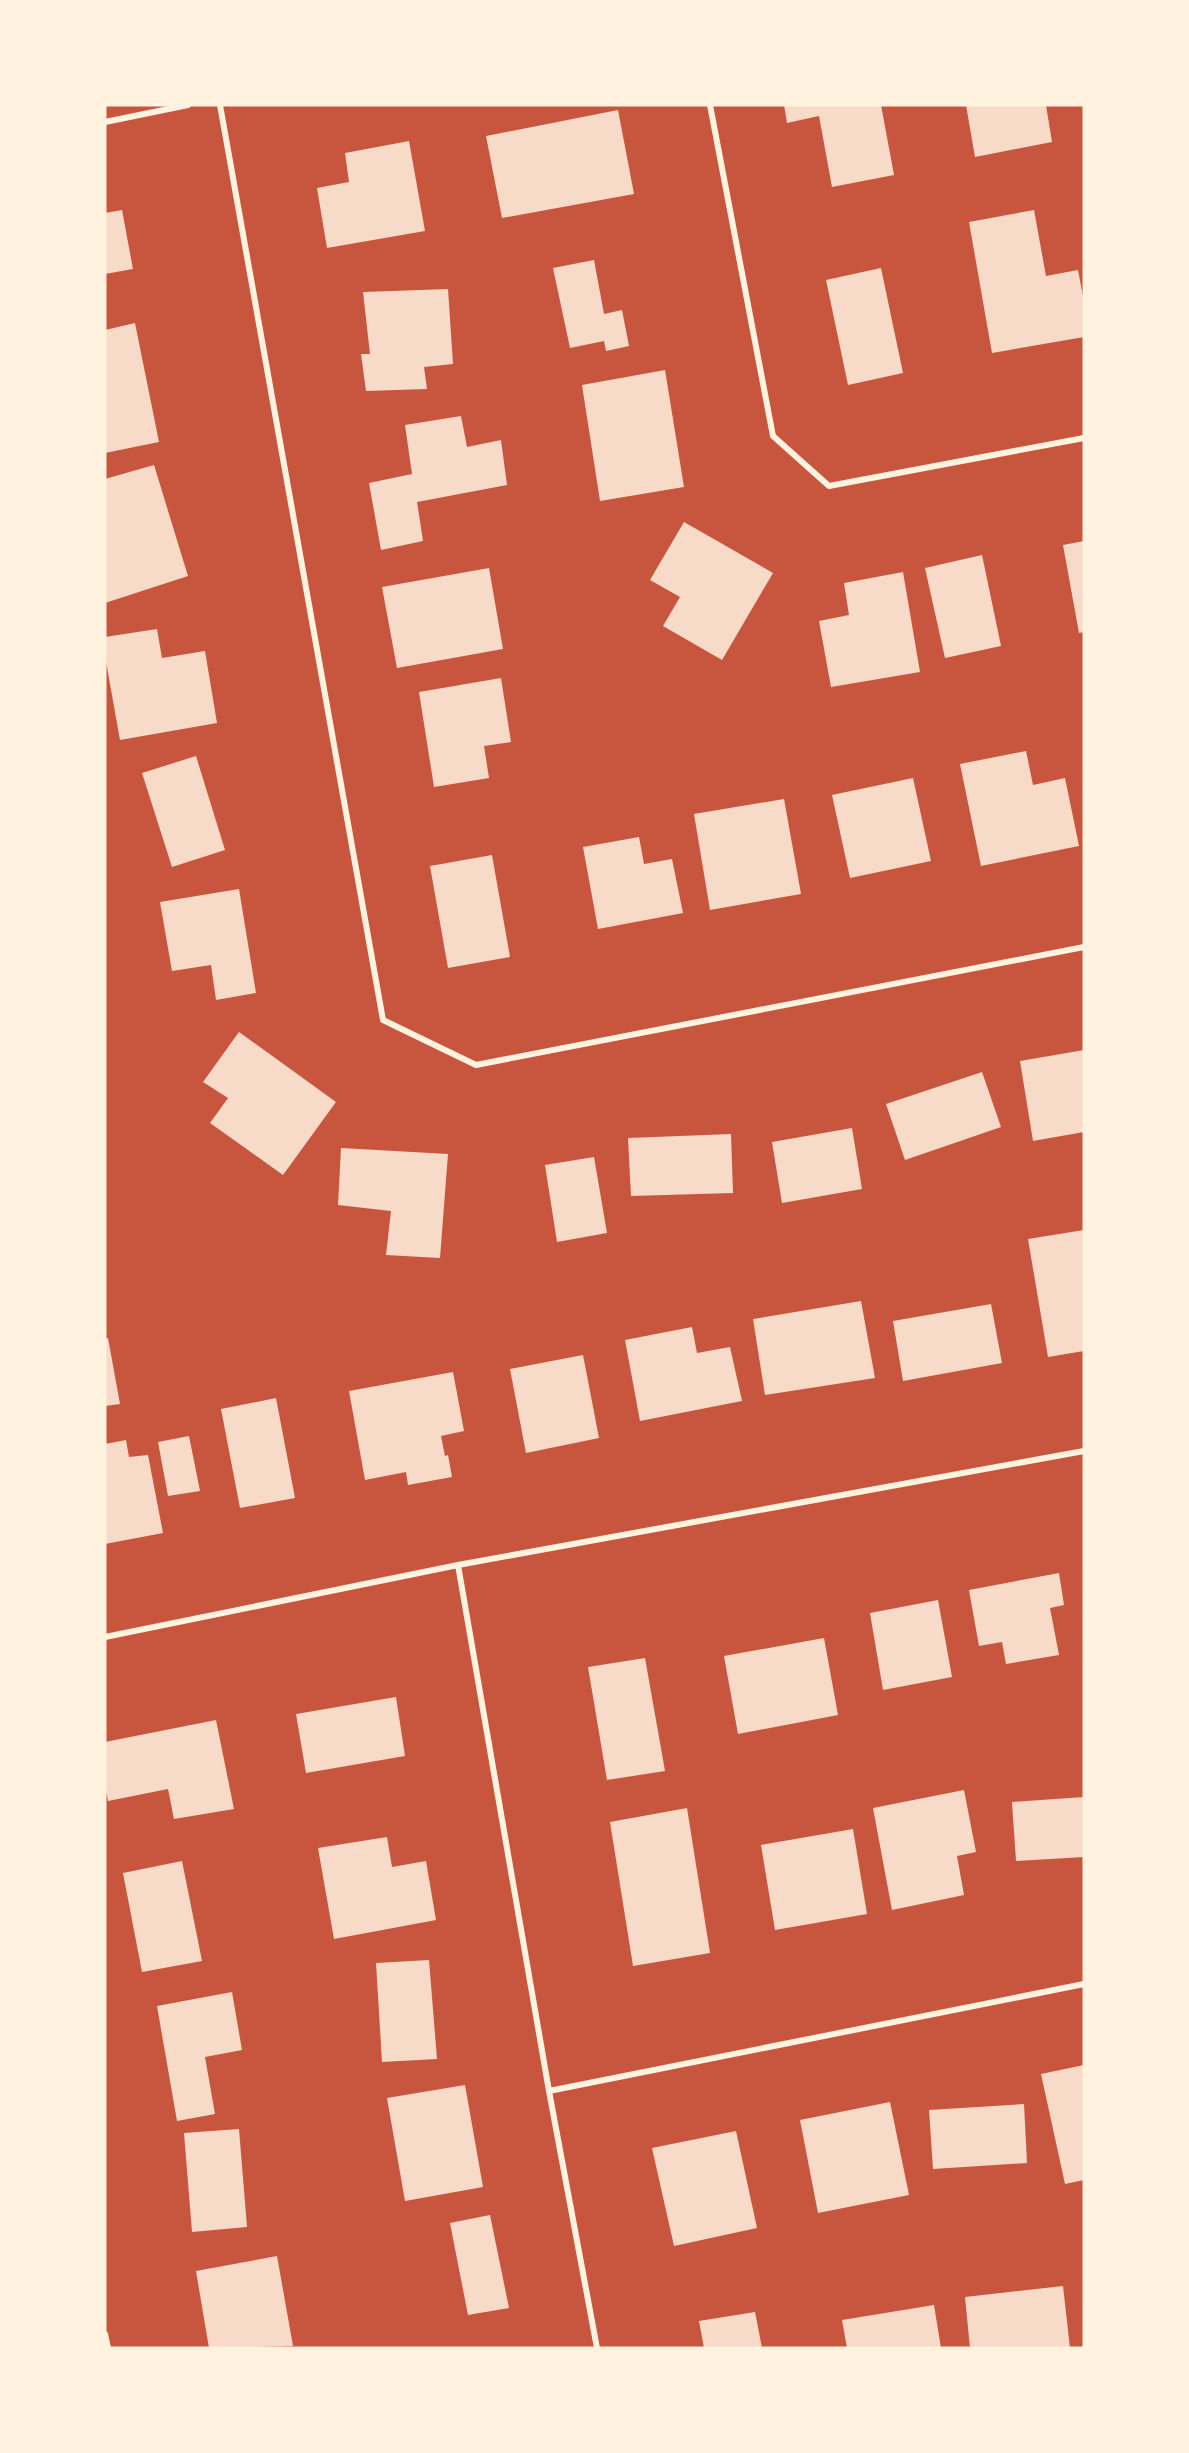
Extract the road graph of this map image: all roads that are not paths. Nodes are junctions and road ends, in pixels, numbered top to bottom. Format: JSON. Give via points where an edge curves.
{"nodes":[{"id":1,"x":188,"y":105,"type":"edge"},
{"id":2,"x":220,"y":105,"type":"edge"},
{"id":3,"x":710,"y":105,"type":"edge"},
{"id":4,"x":105,"y":122,"type":"edge"},
{"id":5,"x":1084,"y":438,"type":"edge"},
{"id":6,"x":1084,"y":948,"type":"edge"},
{"id":7,"x":1084,"y":1451,"type":"edge"},
{"id":8,"x":458,"y":1565,"type":"junction"},
{"id":9,"x":105,"y":1637,"type":"edge"},
{"id":10,"x":1084,"y":1984,"type":"edge"},
{"id":11,"x":549,"y":2091,"type":"junction"},
{"id":12,"x":105,"y":2334,"type":"edge"},
{"id":13,"x":108,"y":2348,"type":"edge"},
{"id":14,"x":597,"y":2348,"type":"edge"}],
"edges":[{"from":1,"to":4,"type":"street"},
{"from":2,"to":6,"type":"street","via":[[383,1020],[476,1065]]},
{"from":3,"to":5,"type":"street","via":[[773,436],[829,486]]},
{"from":7,"to":8,"type":"street"},
{"from":8,"to":9,"type":"street"},
{"from":8,"to":11,"type":"street"},
{"from":10,"to":11,"type":"street"},
{"from":11,"to":14,"type":"street"},
{"from":12,"to":13,"type":"street"}]}
